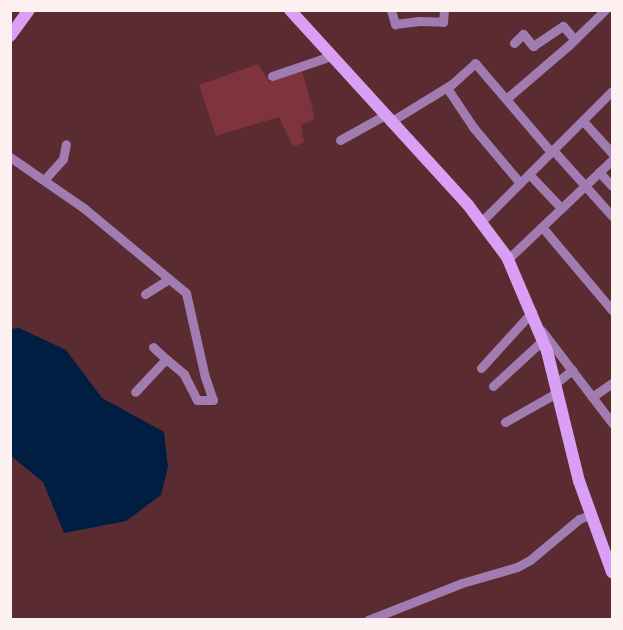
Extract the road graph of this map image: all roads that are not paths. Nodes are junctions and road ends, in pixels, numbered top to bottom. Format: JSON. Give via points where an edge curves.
{"nodes":[{"id":1,"x":29,"y":10,"type":"edge"},
{"id":2,"x":290,"y":10,"type":"edge"},
{"id":3,"x":391,"y":10,"type":"edge"},
{"id":4,"x":444,"y":10,"type":"edge"},
{"id":5,"x":604,"y":10,"type":"edge"},
{"id":6,"x":10,"y":36,"type":"edge"},
{"id":7,"x":575,"y":40,"type":"junction"},
{"id":8,"x":514,"y":43,"type":"dead end"},
{"id":9,"x":331,"y":57,"type":"junction"},
{"id":10,"x":272,"y":76,"type":"dead end"},
{"id":11,"x":447,"y":88,"type":"junction"},
{"id":12,"x":612,"y":91,"type":"edge"},
{"id":13,"x":506,"y":99,"type":"junction"},
{"id":14,"x":387,"y":118,"type":"junction"},
{"id":15,"x":583,"y":121,"type":"junction"},
{"id":16,"x":340,"y":140,"type":"dead end"},
{"id":17,"x":66,"y":144,"type":"dead end"},
{"id":18,"x":552,"y":151,"type":"junction"},
{"id":19,"x":612,"y":153,"type":"edge"},
{"id":20,"x":10,"y":157,"type":"edge"},
{"id":21,"x":612,"y":160,"type":"edge"},
{"id":22,"x":599,"y":172,"type":"junction"},
{"id":23,"x":529,"y":174,"type":"junction"},
{"id":24,"x":44,"y":180,"type":"junction"},
{"id":25,"x":520,"y":183,"type":"junction"},
{"id":26,"x":585,"y":186,"type":"junction"},
{"id":27,"x":612,"y":186,"type":"edge"},
{"id":28,"x":561,"y":208,"type":"junction"},
{"id":29,"x":612,"y":216,"type":"edge"},
{"id":30,"x":481,"y":222,"type":"junction"},
{"id":31,"x":542,"y":227,"type":"junction"},
{"id":32,"x":508,"y":259,"type":"junction"},
{"id":33,"x":169,"y":279,"type":"junction"},
{"id":34,"x":145,"y":294,"type":"dead end"},
{"id":35,"x":612,"y":310,"type":"edge"},
{"id":36,"x":532,"y":312,"type":"junction"},
{"id":37,"x":538,"y":326,"type":"junction"},
{"id":38,"x":543,"y":340,"type":"junction"},
{"id":39,"x":153,"y":347,"type":"dead end"},
{"id":40,"x":166,"y":359,"type":"junction"},
{"id":41,"x":481,"y":368,"type":"dead end"},
{"id":42,"x":572,"y":370,"type":"junction"},
{"id":43,"x":612,"y":383,"type":"edge"},
{"id":44,"x":493,"y":386,"type":"dead end"},
{"id":45,"x":557,"y":387,"type":"junction"},
{"id":46,"x":135,"y":392,"type":"dead end"},
{"id":47,"x":592,"y":397,"type":"junction"},
{"id":48,"x":505,"y":422,"type":"dead end"},
{"id":49,"x":612,"y":423,"type":"edge"},
{"id":50,"x":590,"y":515,"type":"junction"},
{"id":51,"x":612,"y":566,"type":"edge"},
{"id":52,"x":368,"y":620,"type":"edge"}],
"edges":[{"from":1,"to":6,"type":"street"},
{"from":2,"to":9,"type":"street"},
{"from":3,"to":4,"type":"street","via":[[395,24],[443,22]]},
{"from":5,"to":7,"type":"street"},
{"from":7,"to":8,"type":"street","via":[[564,26],[533,46],[523,34]]},
{"from":7,"to":13,"type":"street"},
{"from":9,"to":10,"type":"street"},
{"from":9,"to":14,"type":"street"},
{"from":11,"to":13,"type":"street","via":[[475,63]]},
{"from":11,"to":14,"type":"street"},
{"from":11,"to":25,"type":"street","via":[[473,127]]},
{"from":12,"to":15,"type":"street"},
{"from":13,"to":18,"type":"street"},
{"from":14,"to":16,"type":"street"},
{"from":14,"to":30,"type":"street"},
{"from":15,"to":18,"type":"street"},
{"from":15,"to":19,"type":"street"},
{"from":17,"to":24,"type":"street","via":[[63,159]]},
{"from":18,"to":23,"type":"street"},
{"from":18,"to":26,"type":"street"},
{"from":20,"to":24,"type":"street"},
{"from":21,"to":22,"type":"street"},
{"from":22,"to":26,"type":"street"},
{"from":22,"to":27,"type":"street"},
{"from":23,"to":25,"type":"street"},
{"from":23,"to":28,"type":"street"},
{"from":24,"to":33,"type":"street"},
{"from":25,"to":30,"type":"street"},
{"from":26,"to":28,"type":"street"},
{"from":26,"to":29,"type":"street"},
{"from":28,"to":31,"type":"street"},
{"from":30,"to":32,"type":"street"},
{"from":31,"to":32,"type":"street"},
{"from":31,"to":35,"type":"street"},
{"from":32,"to":36,"type":"street"},
{"from":33,"to":34,"type":"street"},
{"from":33,"to":40,"type":"street","via":[[186,293],[213,400],[197,400],[184,374]]},
{"from":36,"to":37,"type":"street"},
{"from":36,"to":41,"type":"street"},
{"from":37,"to":38,"type":"street"},
{"from":37,"to":42,"type":"street"},
{"from":38,"to":44,"type":"street"},
{"from":38,"to":45,"type":"street"},
{"from":39,"to":40,"type":"street"},
{"from":40,"to":46,"type":"street"},
{"from":42,"to":45,"type":"street"},
{"from":42,"to":47,"type":"street"},
{"from":43,"to":47,"type":"street"},
{"from":45,"to":48,"type":"street"},
{"from":45,"to":50,"type":"street"},
{"from":47,"to":49,"type":"street"},
{"from":50,"to":51,"type":"street"},
{"from":50,"to":52,"type":"street","via":[[570,525],[517,567],[462,582]]}]}
